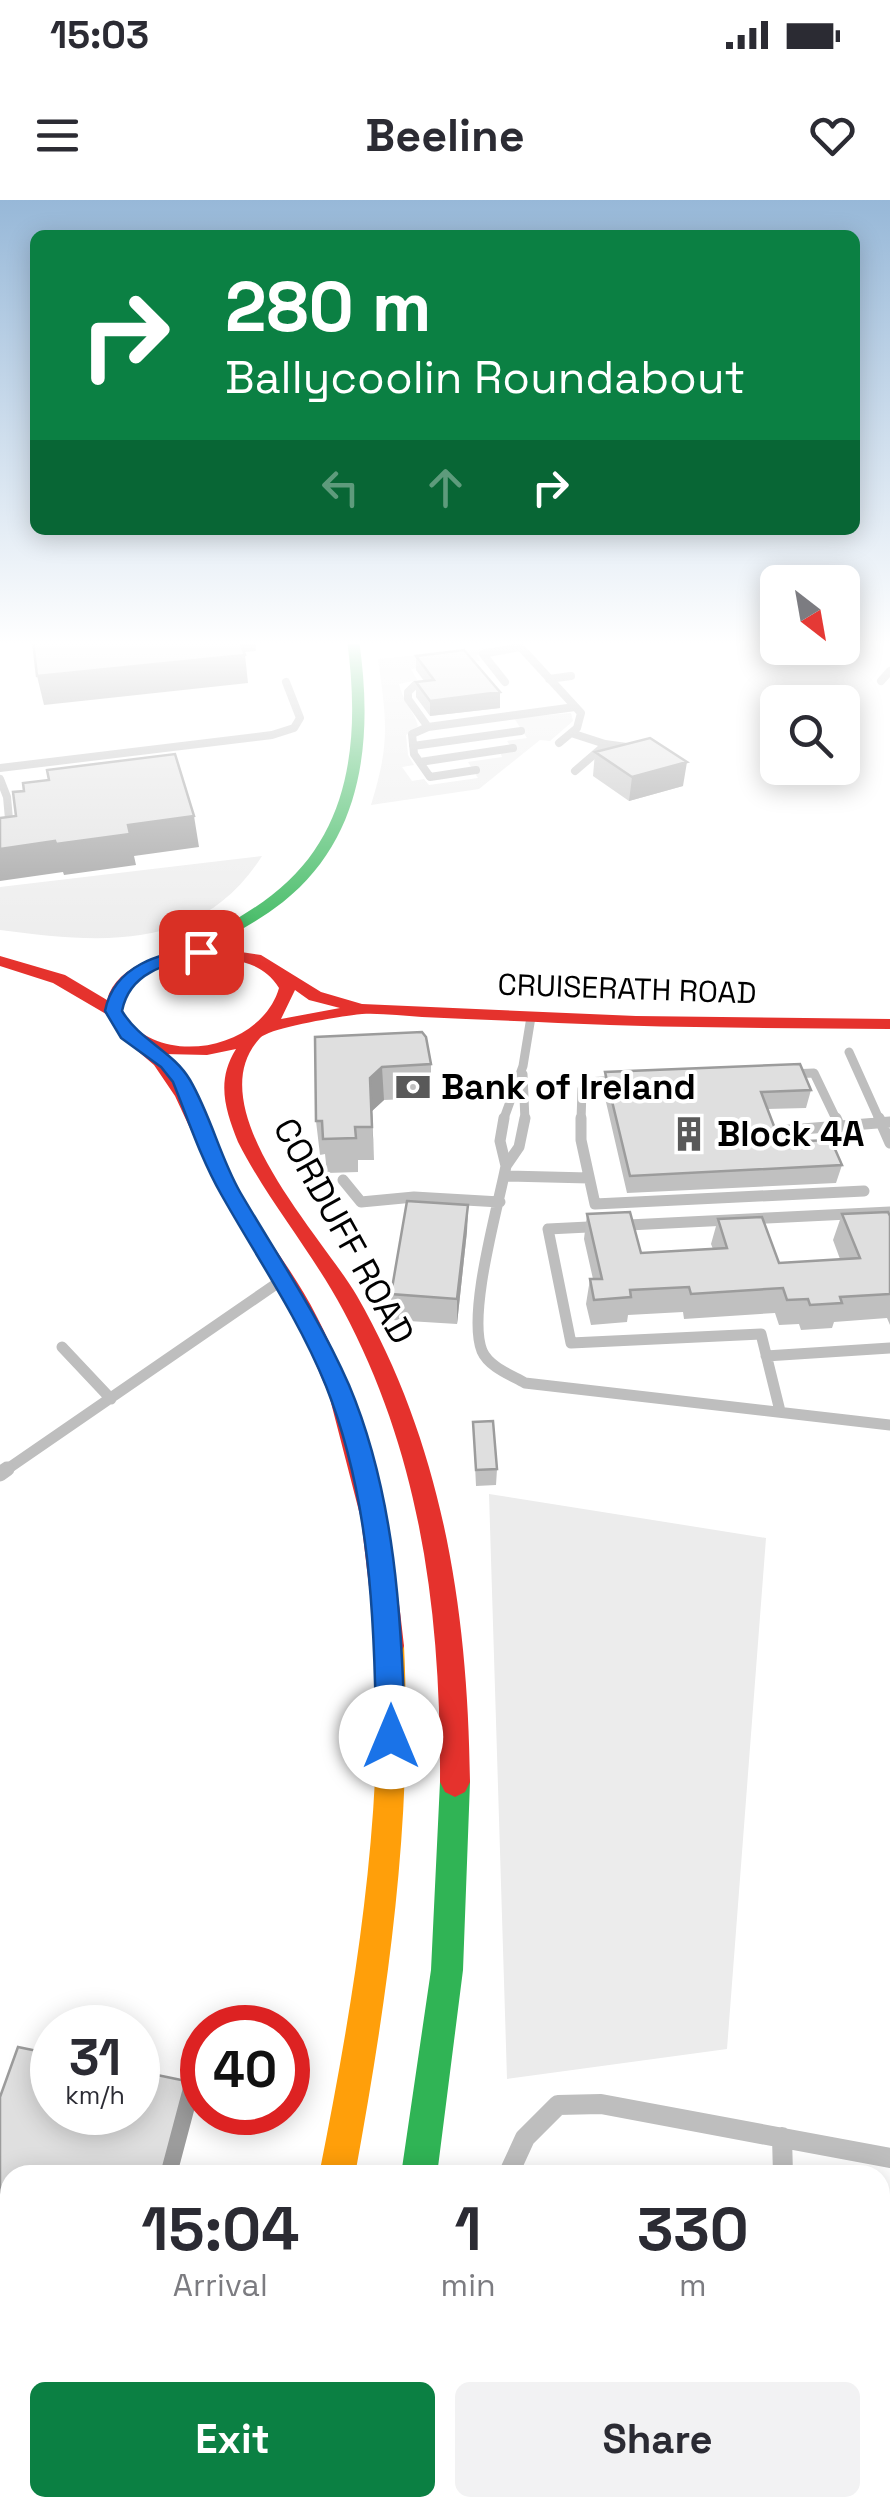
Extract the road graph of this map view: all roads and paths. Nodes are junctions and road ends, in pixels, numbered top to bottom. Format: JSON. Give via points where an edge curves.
{"nodes":[{"id":1,"x":164,"y":748,"type":"edge"},
{"id":2,"x":363,"y":748,"type":"edge"},
{"id":3,"x":414,"y":748,"type":"edge"},
{"id":4,"x":513,"y":748,"type":"dead end"},
{"id":5,"x":601,"y":748,"type":"edge"},
{"id":6,"x":638,"y":748,"type":"edge"},
{"id":7,"x":658,"y":754,"type":"edge"},
{"id":8,"x":420,"y":762,"type":"junction"},
{"id":9,"x":0,"y":768,"type":"edge"},
{"id":10,"x":476,"y":770,"type":"dead end"},
{"id":11,"x":575,"y":772,"type":"dead end"},
{"id":12,"x":0,"y":780,"type":"edge"},
{"id":13,"x":12,"y":842,"type":"edge"},
{"id":14,"x":292,"y":887,"type":"junction"},
{"id":15,"x":273,"y":950,"type":"junction"},
{"id":16,"x":187,"y":953,"type":"junction"},
{"id":17,"x":0,"y":961,"type":"edge"},
{"id":18,"x":155,"y":962,"type":"junction"},
{"id":19,"x":39,"y":969,"type":"junction"},
{"id":20,"x":363,"y":1008,"type":"junction"},
{"id":21,"x":113,"y":1011,"type":"junction"},
{"id":22,"x":531,"y":1017,"type":"junction"},
{"id":23,"x":890,"y":1024,"type":"edge"},
{"id":24,"x":261,"y":1032,"type":"junction"},
{"id":25,"x":143,"y":1043,"type":"junction"},
{"id":26,"x":849,"y":1052,"type":"dead end"},
{"id":27,"x":522,"y":1070,"type":"junction"},
{"id":28,"x":775,"y":1074,"type":"edge"},
{"id":29,"x":636,"y":1079,"type":"edge"},
{"id":30,"x":885,"y":1122,"type":"edge"},
{"id":31,"x":840,"y":1127,"type":"junction"},
{"id":32,"x":777,"y":1131,"type":"edge"},
{"id":33,"x":890,"y":1142,"type":"edge"},
{"id":34,"x":505,"y":1171,"type":"junction"},
{"id":35,"x":588,"y":1178,"type":"junction"},
{"id":36,"x":343,"y":1180,"type":"dead end"},
{"id":37,"x":864,"y":1191,"type":"dead end"},
{"id":38,"x":500,"y":1202,"type":"junction"},
{"id":39,"x":890,"y":1212,"type":"edge"},
{"id":40,"x":285,"y":1278,"type":"junction"},
{"id":41,"x":62,"y":1347,"type":"dead end"},
{"id":42,"x":890,"y":1348,"type":"edge"},
{"id":43,"x":766,"y":1356,"type":"junction"},
{"id":44,"x":112,"y":1399,"type":"junction"},
{"id":45,"x":780,"y":1411,"type":"junction"},
{"id":46,"x":890,"y":1424,"type":"edge"},
{"id":47,"x":0,"y":1474,"type":"edge"},
{"id":48,"x":782,"y":2137,"type":"junction"},
{"id":49,"x":890,"y":2158,"type":"edge"},
{"id":50,"x":339,"y":2165,"type":"edge"},
{"id":51,"x":421,"y":2165,"type":"edge"},
{"id":52,"x":513,"y":2165,"type":"edge"},
{"id":53,"x":783,"y":2165,"type":"edge"}],
"edges":[{"from":1,"to":9,"type":"lane"},
{"from":2,"to":14,"type":"main road","via":[[340,818]]},
{"from":3,"to":8,"type":"lane"},
{"from":4,"to":8,"type":"lane"},
{"from":5,"to":11,"type":"lane"},
{"from":6,"to":7,"type":"lane"},
{"from":8,"to":10,"type":"lane","via":[[430,776]]},
{"from":12,"to":13,"type":"lane"},
{"from":14,"to":15,"type":"main road"},
{"from":14,"to":16,"type":"main road"},
{"from":15,"to":16,"type":"main road","name":"CRUISERATH ROAD"},
{"from":15,"to":20,"type":"main road","name":"CRUISERATH ROAD","via":[[315,996]]},
{"from":15,"to":24,"type":"main road","name":"CORDUFF ROAD","via":[[286,1002]]},
{"from":16,"to":18,"type":"main road"},
{"from":17,"to":19,"type":"main road"},
{"from":18,"to":19,"type":"main road"},
{"from":18,"to":21,"type":"main road","via":[[123,984]]},
{"from":19,"to":21,"type":"main road"},
{"from":20,"to":22,"type":"main road","name":"CRUISERATH ROAD"},
{"from":20,"to":24,"type":"main road","name":"CRUISERATH ROAD"},
{"from":21,"to":25,"type":"main road","via":[[127,1034]]},
{"from":22,"to":23,"type":"main road","name":"CRUISERATH ROAD"},
{"from":22,"to":27,"type":"lane"},
{"from":24,"to":25,"type":"main road","name":"CRUISERATH ROAD","via":[[203,1050]]},
{"from":24,"to":51,"type":"main road","name":"CORDUFF ROAD","via":[[233,1073],[237,1112],[368,1337],[416,1455],[435,1532],[454,1690],[458,1792],[449,1960]]},
{"from":25,"to":40,"type":"main road","via":[[182,1081],[229,1190]]},
{"from":26,"to":30,"type":"lane"},
{"from":27,"to":34,"type":"lane","via":[[522,1131]]},
{"from":27,"to":34,"type":"lane","via":[[504,1111]]},
{"from":28,"to":31,"type":"lane","via":[[814,1073]]},
{"from":29,"to":35,"type":"lane","via":[[586,1082],[582,1089]]},
{"from":30,"to":31,"type":"lane"},
{"from":30,"to":33,"type":"lane"},
{"from":31,"to":32,"type":"lane"},
{"from":34,"to":35,"type":"lane"},
{"from":34,"to":38,"type":"lane"},
{"from":35,"to":37,"type":"lane","via":[[595,1204]]},
{"from":36,"to":38,"type":"lane","via":[[362,1202]]},
{"from":38,"to":45,"type":"lane","via":[[478,1330],[483,1352],[500,1370],[525,1383]]},
{"from":39,"to":43,"type":"lane","via":[[548,1228],[571,1343],[761,1334]]},
{"from":40,"to":44,"type":"lane"},
{"from":40,"to":50,"type":"main road","via":[[355,1434],[373,1510],[391,1680],[386,1878],[374,1987]]},
{"from":41,"to":44,"type":"lane"},
{"from":42,"to":43,"type":"lane"},
{"from":43,"to":45,"type":"lane"},
{"from":44,"to":47,"type":"lane"},
{"from":45,"to":46,"type":"lane"},
{"from":48,"to":49,"type":"lane"},
{"from":48,"to":52,"type":"lane","via":[[602,2104],[558,2105],[525,2138]]},
{"from":48,"to":53,"type":"lane"}]}
